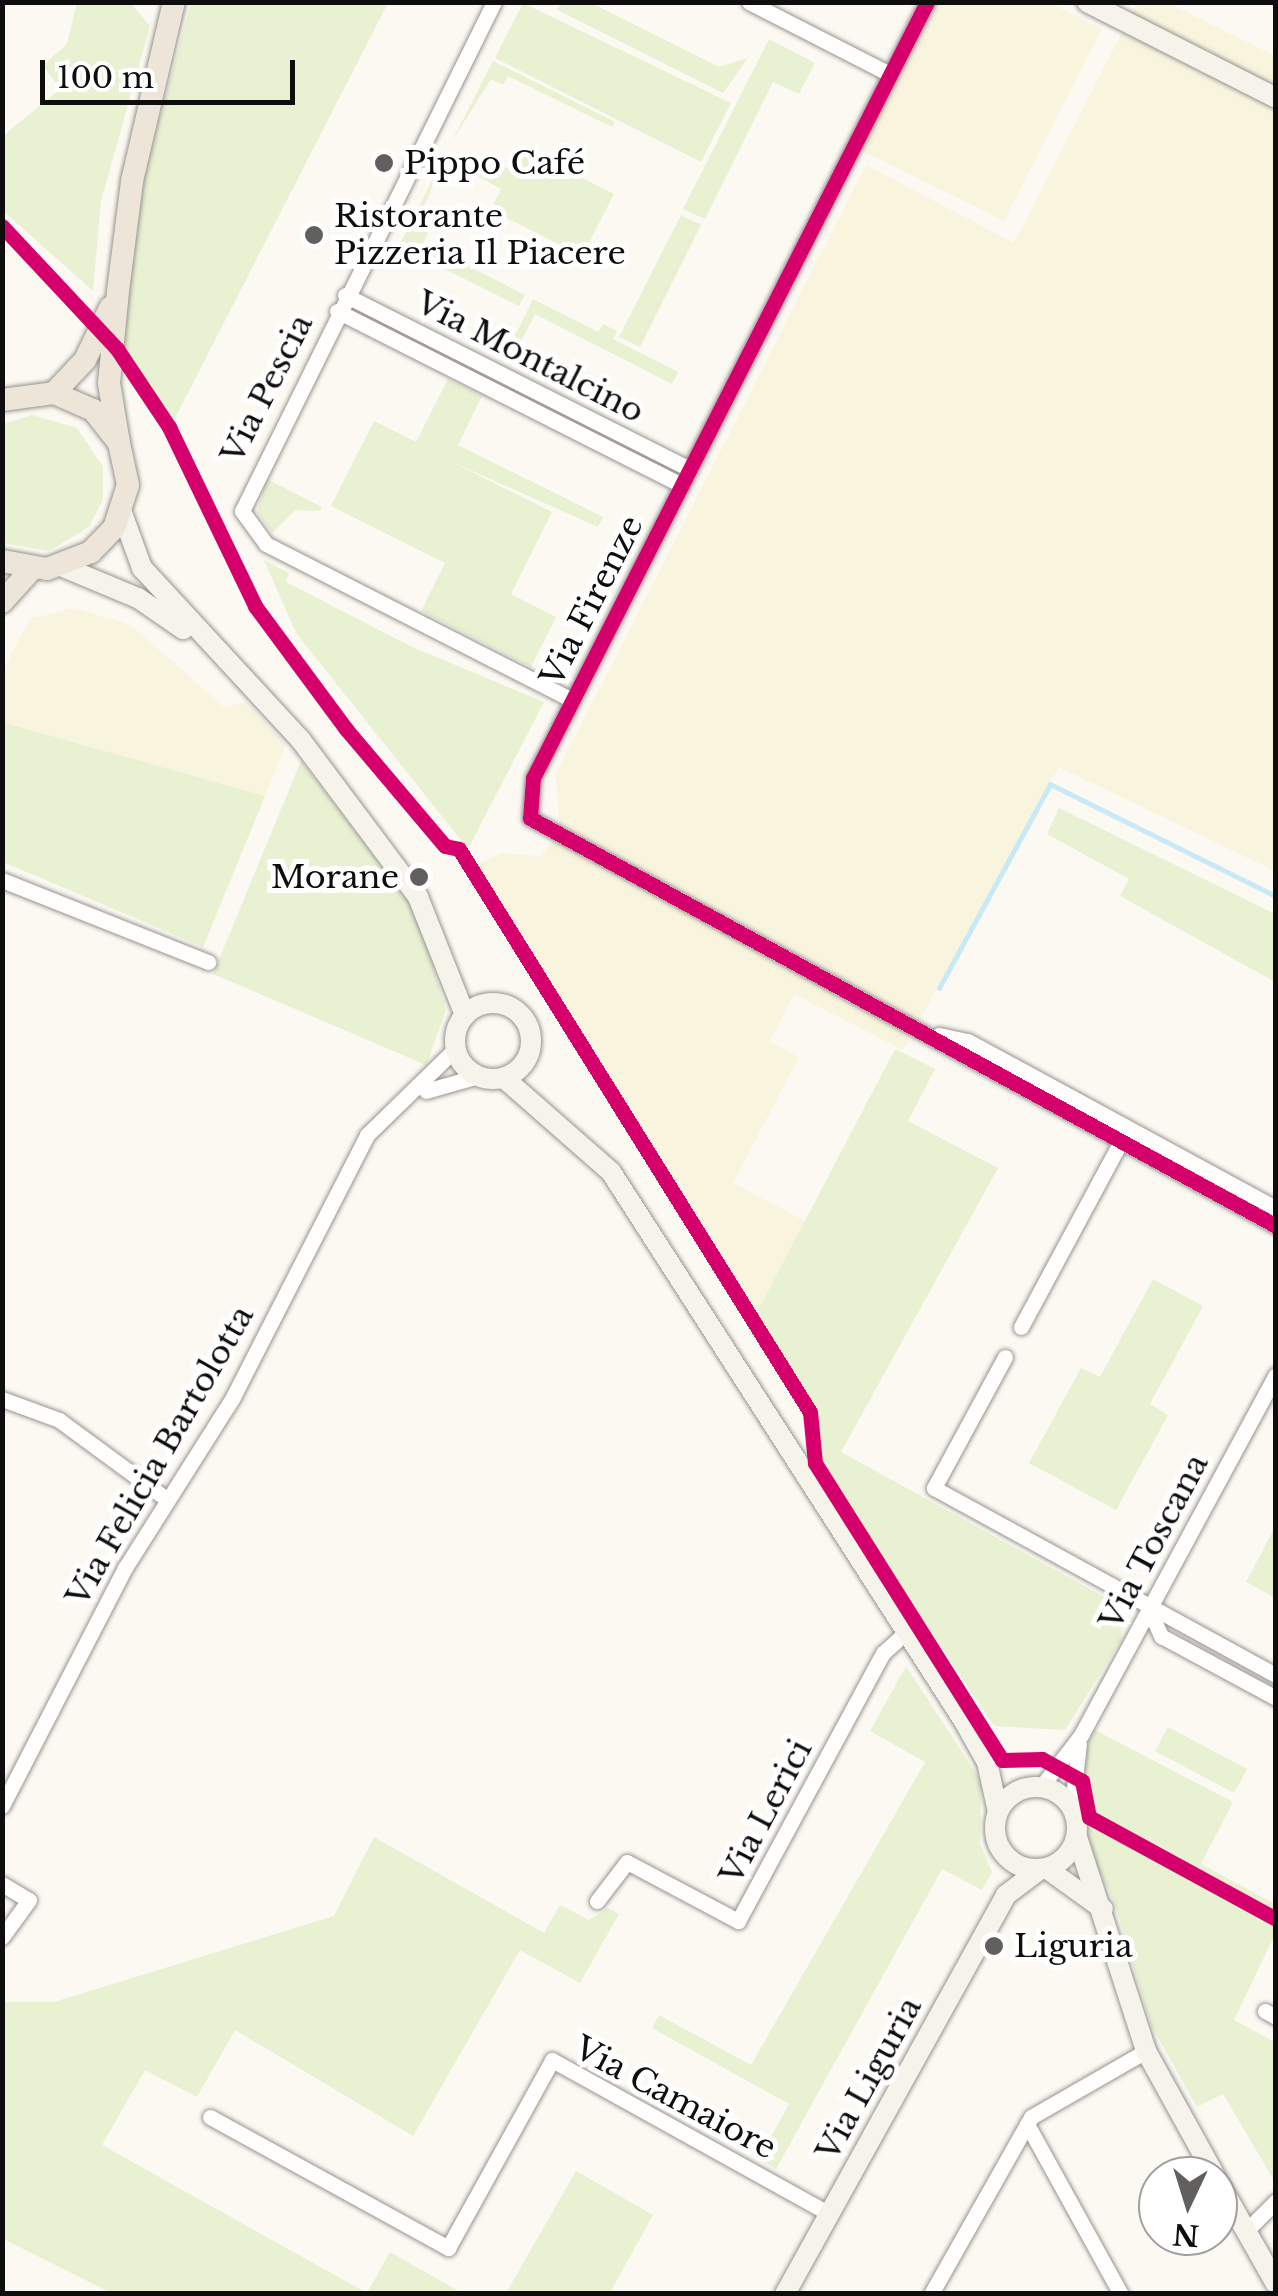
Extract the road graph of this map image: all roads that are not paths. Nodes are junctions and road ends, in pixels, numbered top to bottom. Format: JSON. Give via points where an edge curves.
{"nodes":[{"id":1,"x":174,"y":2,"type":"edge"},
{"id":2,"x":494,"y":2,"type":"edge"},
{"id":3,"x":748,"y":2,"type":"edge"},
{"id":4,"x":926,"y":2,"type":"edge"},
{"id":5,"x":1087,"y":2,"type":"edge"},
{"id":6,"x":890,"y":74,"type":"junction"},
{"id":7,"x":1276,"y":98,"type":"edge"},
{"id":8,"x":118,"y":291,"type":"junction"},
{"id":9,"x":346,"y":295,"type":"junction"},
{"id":10,"x":337,"y":311,"type":"junction"},
{"id":11,"x":54,"y":393,"type":"junction"},
{"id":12,"x":2,"y":400,"type":"edge"},
{"id":13,"x":120,"y":443,"type":"junction"},
{"id":14,"x":690,"y":469,"type":"junction"},
{"id":15,"x":682,"y":485,"type":"junction"},
{"id":16,"x":122,"y":513,"type":"junction"},
{"id":17,"x":2,"y":561,"type":"edge"},
{"id":18,"x":61,"y":566,"type":"junction"},
{"id":19,"x":32,"y":569,"type":"junction"},
{"id":20,"x":2,"y":602,"type":"edge"},
{"id":21,"x":212,"y":650,"type":"junction"},
{"id":22,"x":572,"y":700,"type":"junction"},
{"id":23,"x":2,"y":880,"type":"edge"},
{"id":24,"x":446,"y":949,"type":"junction"},
{"id":25,"x":208,"y":962,"type":"dead end"},
{"id":26,"x":487,"y":1003,"type":"junction"},
{"id":27,"x":465,"y":1015,"type":"junction"},
{"id":28,"x":456,"y":1048,"type":"junction"},
{"id":29,"x":525,"y":1063,"type":"junction"},
{"id":30,"x":478,"y":1076,"type":"junction"},
{"id":31,"x":504,"y":1078,"type":"junction"},
{"id":32,"x":413,"y":1097,"type":"junction"},
{"id":33,"x":553,"y":1112,"type":"junction"},
{"id":34,"x":1124,"y":1135,"type":"junction"},
{"id":35,"x":1276,"y":1208,"type":"edge"},
{"id":36,"x":1276,"y":1226,"type":"edge"},
{"id":37,"x":1021,"y":1327,"type":"dead end"},
{"id":38,"x":1004,"y":1357,"type":"dead end"},
{"id":39,"x":1276,"y":1374,"type":"edge"},
{"id":40,"x":2,"y":1400,"type":"edge"},
{"id":41,"x":168,"y":1500,"type":"junction"},
{"id":42,"x":1149,"y":1610,"type":"junction"},
{"id":43,"x":906,"y":1632,"type":"junction"},
{"id":44,"x":1276,"y":1675,"type":"edge"},
{"id":45,"x":1276,"y":1698,"type":"edge"},
{"id":46,"x":1081,"y":1735,"type":"junction"},
{"id":47,"x":987,"y":1762,"type":"junction"},
{"id":48,"x":1034,"y":1787,"type":"junction"},
{"id":49,"x":2,"y":1806,"type":"edge"},
{"id":50,"x":1072,"y":1807,"type":"junction"},
{"id":51,"x":998,"y":1812,"type":"junction"},
{"id":52,"x":1076,"y":1837,"type":"junction"},
{"id":53,"x":1006,"y":1856,"type":"junction"},
{"id":54,"x":1042,"y":1869,"type":"junction"},
{"id":55,"x":2,"y":1884,"type":"edge"},
{"id":56,"x":1006,"y":1895,"type":"junction"},
{"id":57,"x":596,"y":1900,"type":"dead end"},
{"id":58,"x":1108,"y":1914,"type":"junction"},
{"id":59,"x":2,"y":1938,"type":"edge"},
{"id":60,"x":1146,"y":2051,"type":"junction"},
{"id":61,"x":210,"y":2117,"type":"dead end"},
{"id":62,"x":1027,"y":2124,"type":"junction"},
{"id":63,"x":1203,"y":2156,"type":"edge"},
{"id":64,"x":1276,"y":2201,"type":"edge"},
{"id":65,"x":828,"y":2213,"type":"junction"},
{"id":66,"x":1238,"y":2217,"type":"edge"},
{"id":67,"x":1246,"y":2231,"type":"junction"},
{"id":68,"x":1276,"y":2284,"type":"edge"},
{"id":69,"x":785,"y":2294,"type":"edge"},
{"id":70,"x":931,"y":2294,"type":"edge"},
{"id":71,"x":1120,"y":2294,"type":"edge"}],
"edges":[{"from":1,"to":8,"type":"main road","via":[[132,181]]},
{"from":2,"to":9,"type":"street","name":"Via Pescia"},
{"from":3,"to":6,"type":"street"},
{"from":4,"to":6,"type":"street","name":"Via Firenze"},
{"from":5,"to":7,"type":"street"},
{"from":6,"to":14,"type":"street","name":"Via Firenze"},
{"from":8,"to":11,"type":"main road","via":[[85,360]]},
{"from":8,"to":13,"type":"main road","via":[[109,382]]},
{"from":9,"to":10,"type":"street","name":"Via Pescia"},
{"from":9,"to":14,"type":"street","name":"Via Montalcino"},
{"from":10,"to":15,"type":"street","name":"Via Montalcino"},
{"from":10,"to":22,"type":"street","name":"Via Pescia","via":[[243,496],[246,526]]},
{"from":11,"to":12,"type":"main road"},
{"from":11,"to":13,"type":"main road","via":[[92,410]]},
{"from":13,"to":16,"type":"main road"},
{"from":14,"to":15,"type":"street","name":"Via Firenze"},
{"from":15,"to":22,"type":"street","name":"Via Firenze"},
{"from":16,"to":18,"type":"main road","via":[[91,552]]},
{"from":16,"to":21,"type":"street","via":[[142,568]]},
{"from":17,"to":19,"type":"main road"},
{"from":18,"to":19,"type":"main road"},
{"from":18,"to":21,"type":"street","via":[[138,598]]},
{"from":19,"to":20,"type":"main road"},
{"from":21,"to":24,"type":"street","via":[[300,739],[418,897]]},
{"from":22,"to":34,"type":"street","name":"Via Firenze","via":[[533,778],[530,818]]},
{"from":23,"to":25,"type":"street"},
{"from":24,"to":26,"type":"street"},
{"from":24,"to":27,"type":"street"},
{"from":26,"to":27,"type":"street"},
{"from":26,"to":29,"type":"street","via":[[524,1017],[532,1040]]},
{"from":27,"to":28,"type":"street"},
{"from":28,"to":30,"type":"street"},
{"from":28,"to":32,"type":"street","name":"Via Felicia Bartolotta"},
{"from":29,"to":31,"type":"street"},
{"from":29,"to":33,"type":"street"},
{"from":30,"to":31,"type":"street"},
{"from":30,"to":32,"type":"street","name":"Via Felicia Bartolotta"},
{"from":31,"to":33,"type":"street"},
{"from":32,"to":41,"type":"street","name":"Via Felicia Bartolotta","via":[[367,1135],[234,1397]]},
{"from":33,"to":43,"type":"street","via":[[611,1172]]},
{"from":34,"to":35,"type":"street","name":"Via Firenze"},
{"from":34,"to":36,"type":"street","name":"Via Firenze"},
{"from":34,"to":37,"type":"street"},
{"from":38,"to":42,"type":"street","via":[[934,1488]]},
{"from":39,"to":42,"type":"street","name":"Via Toscana"},
{"from":40,"to":41,"type":"street","via":[[58,1420]]},
{"from":41,"to":49,"type":"street","name":"Via Felicia Bartolotta"},
{"from":42,"to":44,"type":"street"},
{"from":42,"to":45,"type":"street","via":[[1161,1636]]},
{"from":42,"to":46,"type":"street","name":"Via Toscana"},
{"from":43,"to":47,"type":"street"},
{"from":43,"to":57,"type":"street","name":"Via Lerici","via":[[883,1653],[738,1921],[627,1862]]},
{"from":46,"to":48,"type":"street","name":"Via Toscana"},
{"from":46,"to":50,"type":"street","name":"Via Toscana"},
{"from":47,"to":48,"type":"street"},
{"from":47,"to":51,"type":"street"},
{"from":48,"to":50,"type":"street"},
{"from":48,"to":51,"type":"street"},
{"from":50,"to":52,"type":"street"},
{"from":51,"to":53,"type":"street"},
{"from":52,"to":54,"type":"street"},
{"from":52,"to":58,"type":"street"},
{"from":53,"to":54,"type":"street"},
{"from":53,"to":56,"type":"street","name":"Via Liguria"},
{"from":54,"to":56,"type":"street","name":"Via Liguria"},
{"from":54,"to":58,"type":"street"},
{"from":55,"to":59,"type":"street","via":[[28,1900]]},
{"from":56,"to":65,"type":"street","name":"Via Liguria"},
{"from":58,"to":60,"type":"street"},
{"from":60,"to":62,"type":"street"},
{"from":60,"to":63,"type":"street"},
{"from":61,"to":65,"type":"street","name":"Via Camaiore","via":[[448,2248],[552,2060]]},
{"from":62,"to":70,"type":"street"},
{"from":62,"to":71,"type":"street"},
{"from":64,"to":67,"type":"street"},
{"from":65,"to":69,"type":"street","name":"Via Liguria"},
{"from":66,"to":67,"type":"street"},
{"from":67,"to":68,"type":"street"}]}
